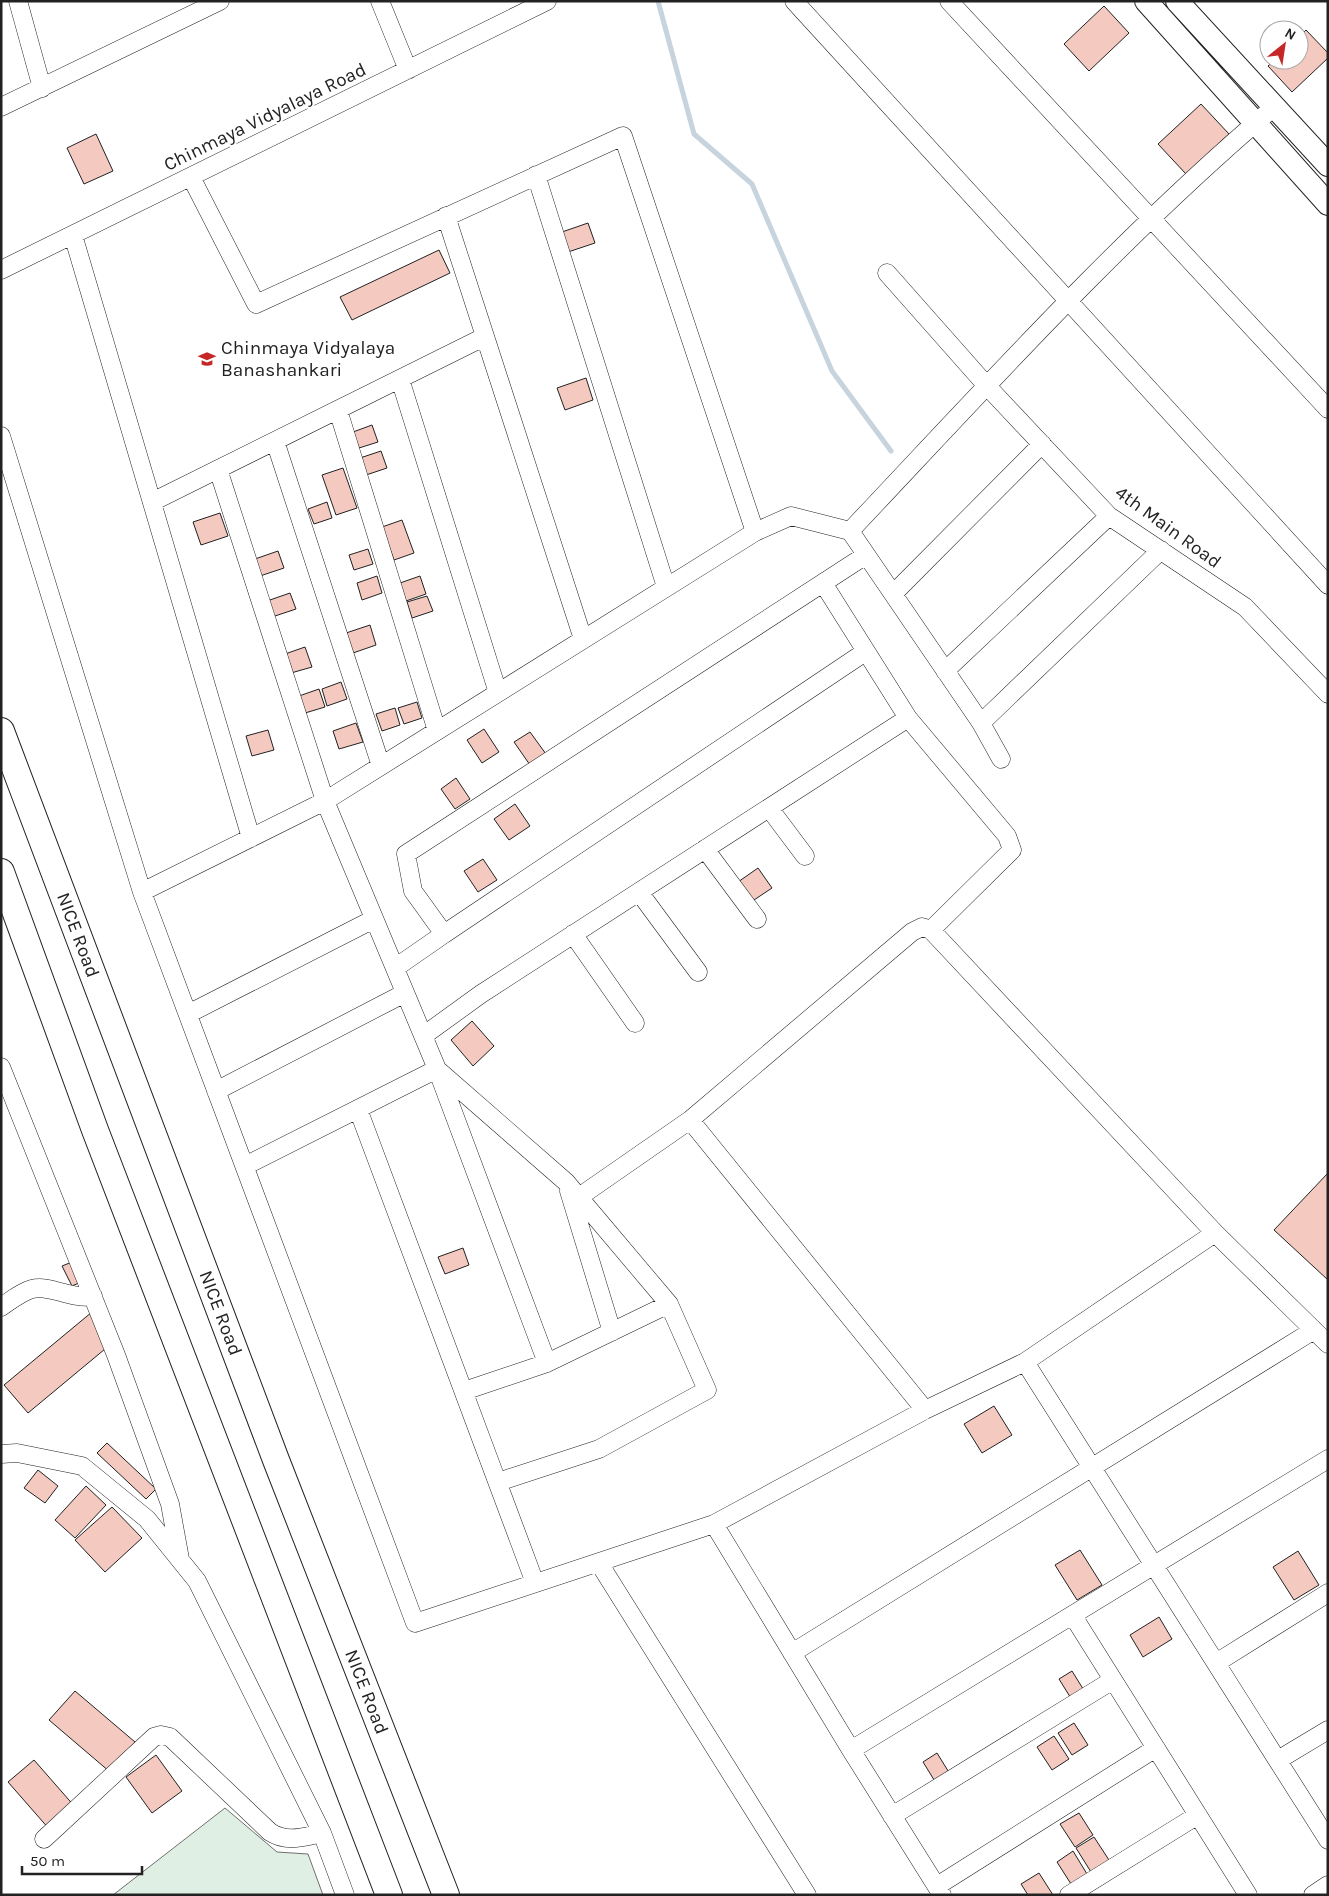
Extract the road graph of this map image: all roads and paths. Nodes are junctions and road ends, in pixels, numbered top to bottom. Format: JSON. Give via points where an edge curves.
{"nodes":[{"id":1,"x":18,"y":1,"type":"edge"},
{"id":2,"x":220,"y":1,"type":"edge"},
{"id":3,"x":380,"y":1,"type":"edge"},
{"id":4,"x":547,"y":1,"type":"edge"},
{"id":5,"x":794,"y":1,"type":"edge"},
{"id":6,"x":949,"y":1,"type":"edge"},
{"id":7,"x":1146,"y":1,"type":"edge"},
{"id":8,"x":1177,"y":1,"type":"edge"},
{"id":9,"x":408,"y":70,"type":"junction"},
{"id":10,"x":42,"y":88,"type":"junction"},
{"id":11,"x":1,"y":107,"type":"edge"},
{"id":12,"x":1274,"y":107,"type":"junction"},
{"id":13,"x":1255,"y":123,"type":"junction"},
{"id":14,"x":1328,"y":165,"type":"edge"},
{"id":15,"x":536,"y":175,"type":"junction"},
{"id":16,"x":191,"y":177,"type":"junction"},
{"id":17,"x":1328,"y":204,"type":"edge"},
{"id":18,"x":446,"y":216,"type":"junction"},
{"id":19,"x":1150,"y":218,"type":"junction"},
{"id":20,"x":73,"y":235,"type":"junction"},
{"id":21,"x":1,"y":270,"type":"edge"},
{"id":22,"x":887,"y":272,"type":"dead end"},
{"id":23,"x":1068,"y":300,"type":"junction"},
{"id":24,"x":484,"y":337,"type":"junction"},
{"id":25,"x":400,"y":379,"type":"junction"},
{"id":26,"x":987,"y":386,"type":"junction"},
{"id":27,"x":338,"y":410,"type":"junction"},
{"id":28,"x":1328,"y":410,"type":"edge"},
{"id":29,"x":1,"y":436,"type":"edge"},
{"id":30,"x":275,"y":441,"type":"junction"},
{"id":31,"x":1042,"y":444,"type":"junction"},
{"id":32,"x":218,"y":469,"type":"junction"},
{"id":33,"x":152,"y":502,"type":"junction"},
{"id":34,"x":1109,"y":516,"type":"junction"},
{"id":35,"x":850,"y":531,"type":"junction"},
{"id":36,"x":754,"y":532,"type":"junction"},
{"id":37,"x":1161,"y":550,"type":"junction"},
{"id":38,"x":866,"y":555,"type":"junction"},
{"id":39,"x":823,"y":583,"type":"junction"},
{"id":40,"x":1328,"y":584,"type":"edge"},
{"id":41,"x":666,"y":587,"type":"junction"},
{"id":42,"x":893,"y":594,"type":"junction"},
{"id":43,"x":583,"y":639,"type":"junction"},
{"id":44,"x":865,"y":652,"type":"junction"},
{"id":45,"x":945,"y":670,"type":"junction"},
{"id":46,"x":498,"y":693,"type":"junction"},
{"id":47,"x":1328,"y":694,"type":"edge"},
{"id":48,"x":908,"y":718,"type":"junction"},
{"id":49,"x":981,"y":723,"type":"junction"},
{"id":50,"x":1,"y":731,"type":"edge"},
{"id":51,"x":437,"y":731,"type":"junction"},
{"id":52,"x":1001,"y":759,"type":"dead end"},
{"id":53,"x":380,"y":766,"type":"junction"},
{"id":54,"x":325,"y":801,"type":"junction"},
{"id":55,"x":769,"y":808,"type":"junction"},
{"id":56,"x":250,"y":838,"type":"junction"},
{"id":57,"x":705,"y":849,"type":"junction"},
{"id":58,"x":806,"y":856,"type":"dead end"},
{"id":59,"x":1,"y":872,"type":"edge"},
{"id":60,"x":142,"y":892,"type":"junction"},
{"id":61,"x":639,"y":892,"type":"junction"},
{"id":62,"x":374,"y":919,"type":"junction"},
{"id":63,"x":757,"y":919,"type":"dead end"},
{"id":64,"x":932,"y":930,"type":"junction"},
{"id":65,"x":444,"y":934,"type":"junction"},
{"id":66,"x":573,"y":934,"type":"junction"},
{"id":67,"x":395,"y":968,"type":"junction"},
{"id":68,"x":698,"y":972,"type":"dead end"},
{"id":69,"x":405,"y":993,"type":"junction"},
{"id":70,"x":188,"y":1014,"type":"junction"},
{"id":71,"x":635,"y":1023,"type":"dead end"},
{"id":72,"x":424,"y":1036,"type":"junction"},
{"id":73,"x":1,"y":1067,"type":"edge"},
{"id":74,"x":437,"y":1069,"type":"junction"},
{"id":75,"x":216,"y":1091,"type":"junction"},
{"id":76,"x":358,"y":1109,"type":"junction"},
{"id":77,"x":690,"y":1120,"type":"junction"},
{"id":78,"x":245,"y":1166,"type":"junction"},
{"id":79,"x":566,"y":1182,"type":"junction"},
{"id":80,"x":579,"y":1197,"type":"junction"},
{"id":81,"x":1215,"y":1233,"type":"junction"},
{"id":82,"x":93,"y":1296,"type":"junction"},
{"id":83,"x":669,"y":1304,"type":"junction"},
{"id":84,"x":1,"y":1307,"type":"edge"},
{"id":85,"x":1314,"y":1330,"type":"junction"},
{"id":86,"x":612,"y":1332,"type":"junction"},
{"id":87,"x":1328,"y":1344,"type":"edge"},
{"id":88,"x":1025,"y":1362,"type":"junction"},
{"id":89,"x":547,"y":1363,"type":"junction"},
{"id":90,"x":464,"y":1391,"type":"junction"},
{"id":91,"x":925,"y":1410,"type":"junction"},
{"id":92,"x":1,"y":1454,"type":"edge"},
{"id":93,"x":1328,"y":1458,"type":"edge"},
{"id":94,"x":1092,"y":1467,"type":"junction"},
{"id":95,"x":498,"y":1482,"type":"junction"},
{"id":96,"x":714,"y":1524,"type":"junction"},
{"id":97,"x":181,"y":1561,"type":"junction"},
{"id":98,"x":599,"y":1562,"type":"junction"},
{"id":99,"x":1154,"y":1566,"type":"junction"},
{"id":100,"x":535,"y":1584,"type":"junction"},
{"id":101,"x":1328,"y":1593,"type":"edge"},
{"id":102,"x":1073,"y":1616,"type":"junction"},
{"id":103,"x":792,"y":1653,"type":"junction"},
{"id":104,"x":1216,"y":1663,"type":"junction"},
{"id":105,"x":1113,"y":1680,"type":"junction"},
{"id":106,"x":1328,"y":1730,"type":"edge"},
{"id":107,"x":1156,"y":1748,"type":"junction"},
{"id":108,"x":851,"y":1750,"type":"junction"},
{"id":109,"x":1278,"y":1760,"type":"junction"},
{"id":110,"x":1198,"y":1815,"type":"junction"},
{"id":111,"x":892,"y":1816,"type":"junction"},
{"id":112,"x":322,"y":1833,"type":"junction"},
{"id":113,"x":44,"y":1839,"type":"dead end"},
{"id":114,"x":1328,"y":1840,"type":"edge"},
{"id":115,"x":1328,"y":1886,"type":"edge"},
{"id":116,"x":939,"y":1890,"type":"edge"},
{"id":117,"x":345,"y":1895,"type":"edge"},
{"id":118,"x":388,"y":1895,"type":"edge"},
{"id":119,"x":446,"y":1895,"type":"edge"},
{"id":120,"x":807,"y":1895,"type":"edge"},
{"id":121,"x":1069,"y":1895,"type":"edge"},
{"id":122,"x":1248,"y":1895,"type":"edge"},
{"id":123,"x":1313,"y":1895,"type":"edge"}],
"edges":[{"from":1,"to":10,"type":"street"},
{"from":2,"to":10,"type":"street"},
{"from":3,"to":9,"type":"street"},
{"from":4,"to":9,"type":"street","name":"Chinmaya Vidyalaya Road"},
{"from":5,"to":23,"type":"street"},
{"from":6,"to":19,"type":"street"},
{"from":7,"to":13,"type":"main road"},
{"from":8,"to":12,"type":"main road"},
{"from":9,"to":16,"type":"street","name":"Chinmaya Vidyalaya Road"},
{"from":10,"to":11,"type":"street"},
{"from":12,"to":13,"type":"street"},
{"from":12,"to":14,"type":"main road"},
{"from":13,"to":17,"type":"main road"},
{"from":13,"to":19,"type":"street"},
{"from":15,"to":18,"type":"street"},
{"from":15,"to":36,"type":"street","via":[[623,136]]},
{"from":15,"to":41,"type":"street"},
{"from":16,"to":18,"type":"street","via":[[256,304]]},
{"from":16,"to":20,"type":"street","name":"Chinmaya Vidyalaya Road"},
{"from":18,"to":24,"type":"street"},
{"from":19,"to":23,"type":"street"},
{"from":19,"to":28,"type":"street"},
{"from":20,"to":21,"type":"street","name":"Chinmaya Vidyalaya Road"},
{"from":20,"to":33,"type":"street"},
{"from":22,"to":26,"type":"street","name":"4th Main Road"},
{"from":23,"to":26,"type":"street"},
{"from":23,"to":40,"type":"street"},
{"from":24,"to":25,"type":"street"},
{"from":24,"to":43,"type":"street"},
{"from":25,"to":27,"type":"street"},
{"from":25,"to":46,"type":"street"},
{"from":26,"to":31,"type":"street","name":"4th Main Road"},
{"from":26,"to":35,"type":"street"},
{"from":27,"to":30,"type":"street"},
{"from":27,"to":51,"type":"street"},
{"from":29,"to":60,"type":"street"},
{"from":30,"to":32,"type":"street"},
{"from":30,"to":53,"type":"street"},
{"from":31,"to":34,"type":"street","name":"4th Main Road"},
{"from":31,"to":42,"type":"street"},
{"from":32,"to":33,"type":"street"},
{"from":32,"to":54,"type":"street"},
{"from":33,"to":56,"type":"street"},
{"from":34,"to":37,"type":"street","name":"4th Main Road"},
{"from":34,"to":45,"type":"street"},
{"from":35,"to":36,"type":"street","via":[[791,516]]},
{"from":35,"to":38,"type":"street"},
{"from":36,"to":41,"type":"street"},
{"from":37,"to":47,"type":"street","name":"4th Main Road","via":[[1245,608]]},
{"from":37,"to":49,"type":"street"},
{"from":38,"to":39,"type":"street"},
{"from":38,"to":42,"type":"street"},
{"from":39,"to":44,"type":"street"},
{"from":39,"to":65,"type":"street","via":[[406,854],[413,891]]},
{"from":41,"to":43,"type":"street"},
{"from":42,"to":45,"type":"street"},
{"from":43,"to":46,"type":"street"},
{"from":44,"to":48,"type":"street"},
{"from":44,"to":65,"type":"street"},
{"from":45,"to":49,"type":"street"},
{"from":46,"to":51,"type":"street"},
{"from":48,"to":55,"type":"street"},
{"from":48,"to":64,"type":"street","via":[[1007,836],[1012,850]]},
{"from":49,"to":52,"type":"street"},
{"from":50,"to":119,"type":"highway","name":"NICE Road","via":[[276,1460]]},
{"from":51,"to":53,"type":"street"},
{"from":53,"to":54,"type":"street"},
{"from":54,"to":56,"type":"street"},
{"from":54,"to":62,"type":"street"},
{"from":55,"to":57,"type":"street"},
{"from":55,"to":58,"type":"street"},
{"from":56,"to":60,"type":"street"},
{"from":57,"to":61,"type":"street"},
{"from":57,"to":63,"type":"street"},
{"from":59,"to":118,"type":"highway","via":[[102,1148]]},
{"from":60,"to":70,"type":"street"},
{"from":61,"to":66,"type":"street"},
{"from":61,"to":68,"type":"street"},
{"from":62,"to":67,"type":"street"},
{"from":62,"to":70,"type":"street"},
{"from":64,"to":77,"type":"street","via":[[922,927],[912,932]]},
{"from":64,"to":81,"type":"street"},
{"from":65,"to":67,"type":"street"},
{"from":66,"to":71,"type":"street"},
{"from":66,"to":72,"type":"street"},
{"from":67,"to":69,"type":"street"},
{"from":69,"to":72,"type":"street"},
{"from":69,"to":75,"type":"street"},
{"from":70,"to":75,"type":"street"},
{"from":72,"to":74,"type":"street"},
{"from":73,"to":82,"type":"street"},
{"from":74,"to":76,"type":"street"},
{"from":74,"to":79,"type":"street"},
{"from":74,"to":89,"type":"street"},
{"from":75,"to":78,"type":"street"},
{"from":76,"to":78,"type":"street"},
{"from":76,"to":90,"type":"street"},
{"from":77,"to":80,"type":"street"},
{"from":77,"to":91,"type":"street"},
{"from":78,"to":100,"type":"street","via":[[416,1623]]},
{"from":79,"to":80,"type":"street"},
{"from":79,"to":86,"type":"street"},
{"from":80,"to":83,"type":"street"},
{"from":81,"to":85,"type":"street"},
{"from":81,"to":88,"type":"street"},
{"from":82,"to":84,"type":"street","via":[[77,1298],[37,1288]]},
{"from":82,"to":97,"type":"street","via":[[170,1504]]},
{"from":83,"to":86,"type":"street"},
{"from":83,"to":95,"type":"street","via":[[707,1390],[599,1449]]},
{"from":85,"to":87,"type":"street"},
{"from":85,"to":94,"type":"street"},
{"from":86,"to":89,"type":"street"},
{"from":88,"to":91,"type":"street"},
{"from":88,"to":94,"type":"street"},
{"from":89,"to":90,"type":"street"},
{"from":90,"to":95,"type":"street"},
{"from":91,"to":96,"type":"street"},
{"from":92,"to":97,"type":"street","via":[[17,1453],[82,1466],[147,1520]]},
{"from":93,"to":99,"type":"street"},
{"from":94,"to":99,"type":"street"},
{"from":94,"to":103,"type":"street"},
{"from":95,"to":100,"type":"street"},
{"from":96,"to":98,"type":"street"},
{"from":96,"to":103,"type":"street"},
{"from":97,"to":112,"type":"street","via":[[197,1581]]},
{"from":98,"to":100,"type":"street"},
{"from":98,"to":120,"type":"street"},
{"from":99,"to":102,"type":"street"},
{"from":99,"to":104,"type":"street"},
{"from":101,"to":104,"type":"street"},
{"from":102,"to":105,"type":"street"},
{"from":102,"to":108,"type":"street"},
{"from":103,"to":108,"type":"street"},
{"from":104,"to":109,"type":"street"},
{"from":105,"to":107,"type":"street"},
{"from":105,"to":111,"type":"street"},
{"from":106,"to":109,"type":"street"},
{"from":107,"to":110,"type":"street"},
{"from":107,"to":116,"type":"street"},
{"from":108,"to":111,"type":"street"},
{"from":109,"to":114,"type":"street"},
{"from":110,"to":121,"type":"street"},
{"from":110,"to":122,"type":"street"},
{"from":111,"to":116,"type":"street"},
{"from":112,"to":113,"type":"street","via":[[279,1838],[170,1737],[161,1735],[154,1737]]},
{"from":112,"to":117,"type":"street"},
{"from":115,"to":123,"type":"street"}]}
